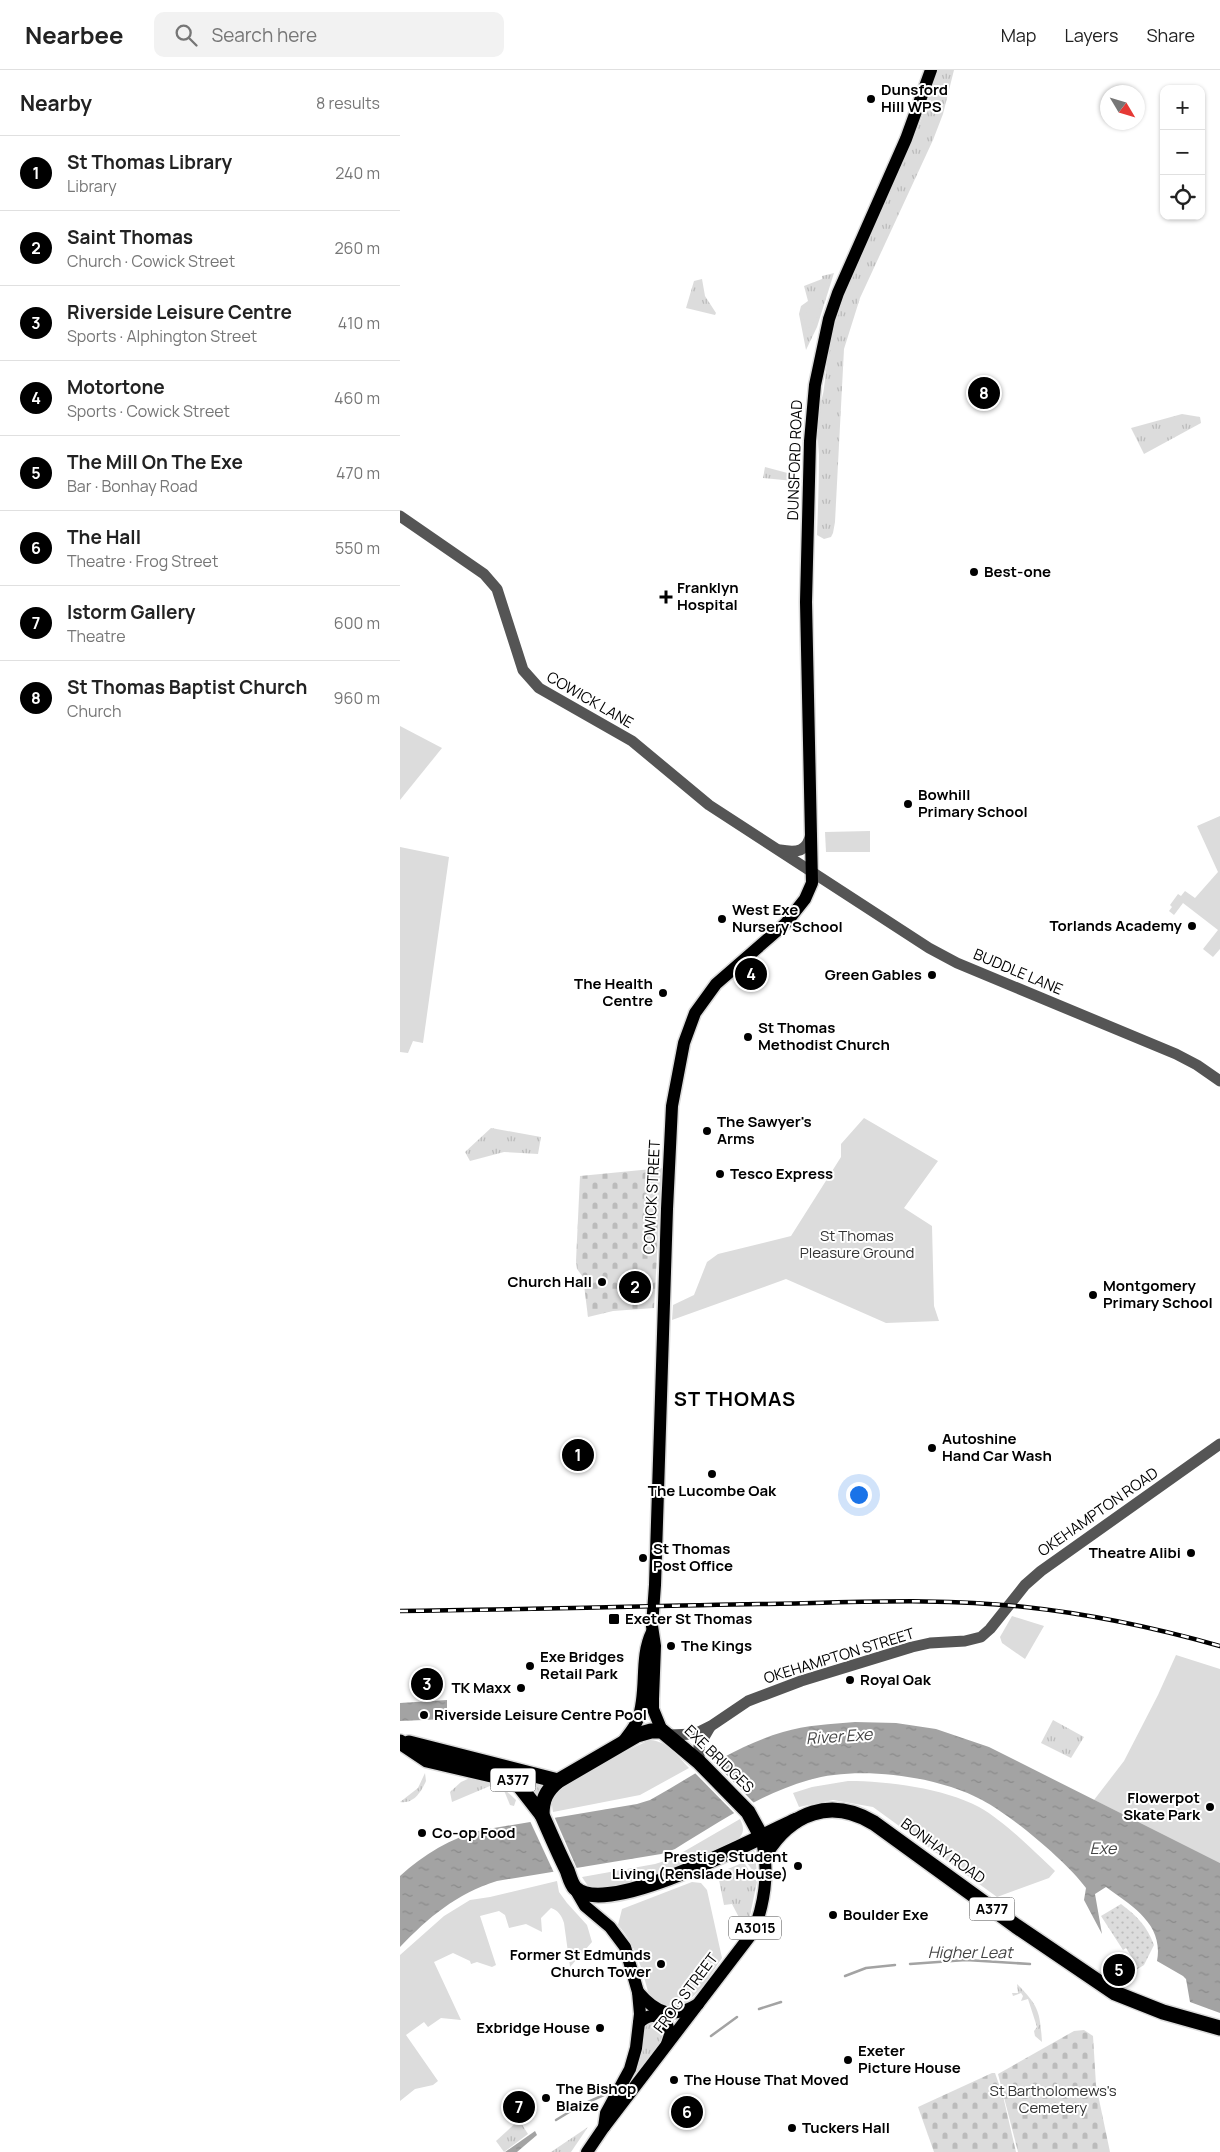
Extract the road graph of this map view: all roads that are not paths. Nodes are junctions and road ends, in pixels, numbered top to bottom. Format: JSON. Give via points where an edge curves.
{"nodes":[{"id":1,"x":931,"y":70,"type":"edge"},
{"id":2,"x":400,"y":516,"type":"edge"},
{"id":3,"x":812,"y":833,"type":"junction"},
{"id":4,"x":776,"y":849,"type":"junction"},
{"id":5,"x":813,"y":874,"type":"junction"},
{"id":6,"x":1220,"y":1081,"type":"edge"},
{"id":7,"x":1220,"y":1444,"type":"edge"},
{"id":8,"x":1003,"y":1613,"type":"joint"},
{"id":9,"x":652,"y":1632,"type":"junction"},
{"id":10,"x":711,"y":1726,"type":"junction"},
{"id":11,"x":666,"y":1733,"type":"junction"},
{"id":12,"x":400,"y":1741,"type":"edge"},
{"id":13,"x":623,"y":1742,"type":"junction"},
{"id":14,"x":700,"y":1763,"type":"junction"},
{"id":15,"x":558,"y":1781,"type":"junction"},
{"id":16,"x":749,"y":1812,"type":"junction"},
{"id":17,"x":811,"y":1813,"type":"junction"},
{"id":18,"x":542,"y":1815,"type":"junction"},
{"id":19,"x":797,"y":1820,"type":"junction"},
{"id":20,"x":761,"y":1836,"type":"junction"},
{"id":21,"x":736,"y":1850,"type":"junction"},
{"id":22,"x":765,"y":1854,"type":"junction"},
{"id":23,"x":572,"y":1883,"type":"junction"},
{"id":24,"x":638,"y":1992,"type":"junction"},
{"id":25,"x":700,"y":2002,"type":"junction"},
{"id":26,"x":639,"y":2023,"type":"junction"},
{"id":27,"x":1220,"y":2028,"type":"edge"},
{"id":28,"x":667,"y":2045,"type":"junction"},
{"id":29,"x":604,"y":2127,"type":"junction"},
{"id":30,"x":586,"y":2152,"type":"edge"}],
"edges":[{"from":1,"to":3,"type":"main road","name":"DUNSFORD ROAD","via":[[906,139],[838,293],[815,385],[810,441],[806,602]]},
{"from":2,"to":4,"type":"street","name":"COWICK LANE","via":[[484,574],[493,584],[503,604],[523,670],[538,688],[632,741],[709,805]]},
{"from":3,"to":4,"type":"street","via":[[804,849],[796,852]]},
{"from":3,"to":5,"type":"main road","name":"DUNSFORD ROAD"},
{"from":4,"to":5,"type":"street","name":"COWICK LANE"},
{"from":5,"to":6,"type":"street","name":"BUDDLE LANE","via":[[957,963],[1176,1054]]},
{"from":5,"to":9,"type":"main road","name":"COWICK STREET","via":[[805,899],[786,923],[716,984],[695,1013],[684,1043],[672,1106]]},
{"from":7,"to":8,"type":"street","name":"OKEHAMPTON ROAD","via":[[1041,1571]]},
{"from":8,"to":10,"type":"street","name":"OKEHAMPTON STREET","via":[[990,1630],[976,1639],[912,1647],[801,1681],[748,1701]]},
{"from":9,"to":11,"type":"main road","name":"COWICK STREET","via":[[655,1646],[653,1710]]},
{"from":9,"to":13,"type":"main road","name":"COWICK STREET","via":[[646,1648],[641,1708],[635,1725]]},
{"from":10,"to":11,"type":"street","name":"OKEHAMPTON STREET","via":[[695,1734]]},
{"from":10,"to":14,"type":"street","name":"OKEHAMPTON STREET","via":[[699,1746]]},
{"from":11,"to":13,"type":"highway","name":"EXE BRIDGES","number":"A377","via":[[650,1731]]},
{"from":11,"to":14,"type":"highway","name":"EXE BRIDGES","number":"A377"},
{"from":12,"to":15,"type":"highway","number":"A377"},
{"from":12,"to":18,"type":"highway","number":"A377","via":[[426,1760],[513,1780]]},
{"from":13,"to":15,"type":"highway","name":"EXE BRIDGES","number":"A377"},
{"from":14,"to":16,"type":"highway","name":"EXE BRIDGES","number":"A377"},
{"from":15,"to":18,"type":"highway","name":"EXE BRIDGES","number":"A377","via":[[545,1794]]},
{"from":16,"to":17,"type":"highway","number":"A377","via":[[775,1822]]},
{"from":16,"to":20,"type":"highway","name":"EXE BRIDGES","number":"A377"},
{"from":16,"to":21,"type":"highway","name":"EXE BRIDGES","via":[[744,1842]]},
{"from":17,"to":19,"type":"highway","name":"BONHAY ROAD","number":"A377"},
{"from":17,"to":27,"type":"highway","name":"BONHAY ROAD","number":"A377","via":[[833,1810],[863,1816],[1115,1993],[1163,2012]]},
{"from":18,"to":23,"type":"highway","number":"A377"},
{"from":19,"to":20,"type":"highway","name":"BONHAY ROAD","number":"A377"},
{"from":19,"to":22,"type":"highway","name":"BONHAY ROAD","number":"A377"},
{"from":20,"to":21,"type":"highway","number":"A377"},
{"from":20,"to":22,"type":"main road","name":"FROG STREET","number":"A3015"},
{"from":21,"to":23,"type":"highway","number":"A377","via":[[628,1892],[598,1896],[587,1894]]},
{"from":22,"to":25,"type":"main road","name":"FROG STREET","number":"A3015","via":[[763,1895],[753,1932]]},
{"from":23,"to":24,"type":"main road","via":[[585,1906],[610,1927],[625,1947]]},
{"from":24,"to":25,"type":"main road","via":[[650,2006],[666,2013],[690,2009]]},
{"from":24,"to":26,"type":"main road"},
{"from":25,"to":28,"type":"main road","name":"FROG STREET","number":"A3015"},
{"from":26,"to":28,"type":"main road","via":[[652,2016],[666,2021],[670,2035]]},
{"from":26,"to":29,"type":"main road","via":[[631,2066],[606,2113]]},
{"from":28,"to":29,"type":"main road","name":"FROG STREET","number":"A3015"},
{"from":29,"to":30,"type":"main road","name":"FROG STREET"}]}
